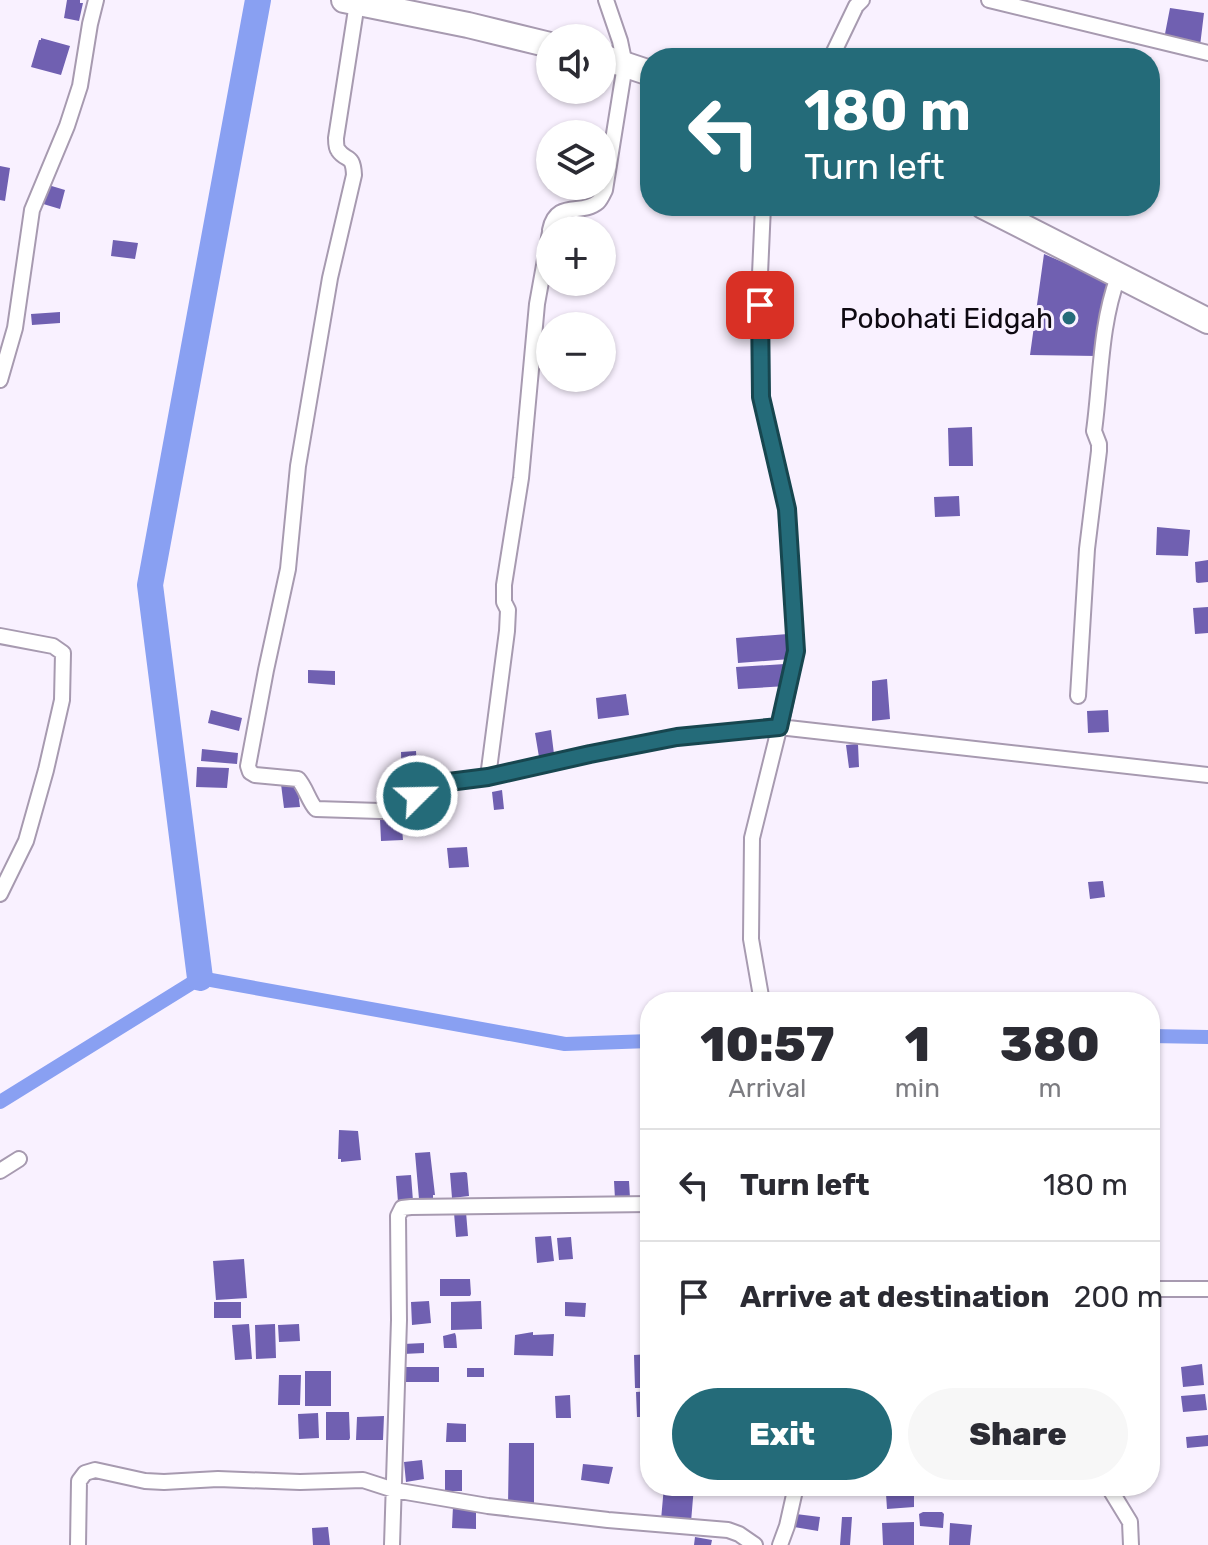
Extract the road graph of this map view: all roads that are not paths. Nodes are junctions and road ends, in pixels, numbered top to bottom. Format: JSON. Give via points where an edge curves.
{"nodes":[{"id":1,"x":96,"y":0,"type":"edge"},
{"id":2,"x":606,"y":0,"type":"edge"},
{"id":3,"x":862,"y":0,"type":"edge"},
{"id":4,"x":989,"y":0,"type":"edge"},
{"id":5,"x":351,"y":1,"type":"edge"},
{"id":6,"x":614,"y":24,"type":"edge"},
{"id":7,"x":616,"y":29,"type":"edge"},
{"id":8,"x":536,"y":42,"type":"edge"},
{"id":9,"x":836,"y":48,"type":"edge"},
{"id":10,"x":1208,"y":53,"type":"edge"},
{"id":11,"x":616,"y":54,"type":"edge"},
{"id":12,"x":616,"y":62,"type":"edge"},
{"id":13,"x":640,"y":70,"type":"edge"},
{"id":14,"x":611,"y":104,"type":"edge"},
{"id":15,"x":556,"y":216,"type":"edge"},
{"id":16,"x":763,"y":216,"type":"edge"},
{"id":17,"x":1002,"y":216,"type":"edge"},
{"id":18,"x":1118,"y":277,"type":"junction"},
{"id":19,"x":538,"y":296,"type":"edge"},
{"id":20,"x":1208,"y":321,"type":"edge"},
{"id":21,"x":5,"y":342,"type":"edge"},
{"id":22,"x":0,"y":380,"type":"edge"},
{"id":23,"x":0,"y":636,"type":"edge"},
{"id":24,"x":1078,"y":696,"type":"dead end"},
{"id":25,"x":779,"y":727,"type":"junction"},
{"id":26,"x":1208,"y":775,"type":"edge"},
{"id":27,"x":488,"y":777,"type":"junction"},
{"id":28,"x":0,"y":894,"type":"edge"},
{"id":29,"x":760,"y":992,"type":"edge"},
{"id":30,"x":19,"y":1159,"type":"dead end"},
{"id":31,"x":0,"y":1171,"type":"edge"},
{"id":32,"x":640,"y":1204,"type":"edge"},
{"id":33,"x":1160,"y":1289,"type":"edge"},
{"id":34,"x":1208,"y":1289,"type":"edge"},
{"id":35,"x":394,"y":1490,"type":"junction"},
{"id":36,"x":792,"y":1496,"type":"edge"},
{"id":37,"x":1114,"y":1496,"type":"edge"},
{"id":38,"x":78,"y":1545,"type":"edge"},
{"id":39,"x":392,"y":1545,"type":"edge"},
{"id":40,"x":755,"y":1545,"type":"edge"},
{"id":41,"x":780,"y":1545,"type":"edge"},
{"id":42,"x":1131,"y":1545,"type":"edge"}],
"edges":[{"from":1,"to":21,"type":"street","via":[[80,86],[32,210],[15,328]]},
{"from":2,"to":6,"type":"street"},
{"from":3,"to":9,"type":"street"},
{"from":4,"to":10,"type":"street"},
{"from":5,"to":8,"type":"highway"},
{"from":5,"to":27,"type":"street","via":[[336,138],[339,153],[354,164],[353,186],[330,278],[298,466],[288,569],[248,766],[255,775],[298,779],[316,809],[412,812],[420,787]]},
{"from":7,"to":11,"type":"street"},
{"from":12,"to":13,"type":"highway"},
{"from":14,"to":15,"type":"street","via":[[605,190],[598,202]]},
{"from":16,"to":25,"type":"street","via":[[761,397],[787,509],[796,651]]},
{"from":17,"to":18,"type":"highway"},
{"from":18,"to":20,"type":"highway"},
{"from":18,"to":24,"type":"street","via":[[1094,431],[1099,451]]},
{"from":19,"to":27,"type":"street","via":[[521,478],[504,585],[507,631]]},
{"from":21,"to":22,"type":"street"},
{"from":23,"to":28,"type":"street","via":[[58,648],[64,676],[26,841]]},
{"from":25,"to":26,"type":"street"},
{"from":25,"to":27,"type":"street","via":[[677,737]]},
{"from":25,"to":29,"type":"street","via":[[752,838],[751,939]]},
{"from":30,"to":31,"type":"street"},
{"from":32,"to":35,"type":"street","via":[[402,1208]]},
{"from":33,"to":34,"type":"street"},
{"from":35,"to":38,"type":"street","via":[[363,1480],[164,1482],[95,1470],[79,1481]]},
{"from":35,"to":39,"type":"street"},
{"from":35,"to":40,"type":"street","via":[[488,1506],[728,1530]]},
{"from":36,"to":41,"type":"street"},
{"from":37,"to":42,"type":"street","via":[[1130,1522]]}]}
